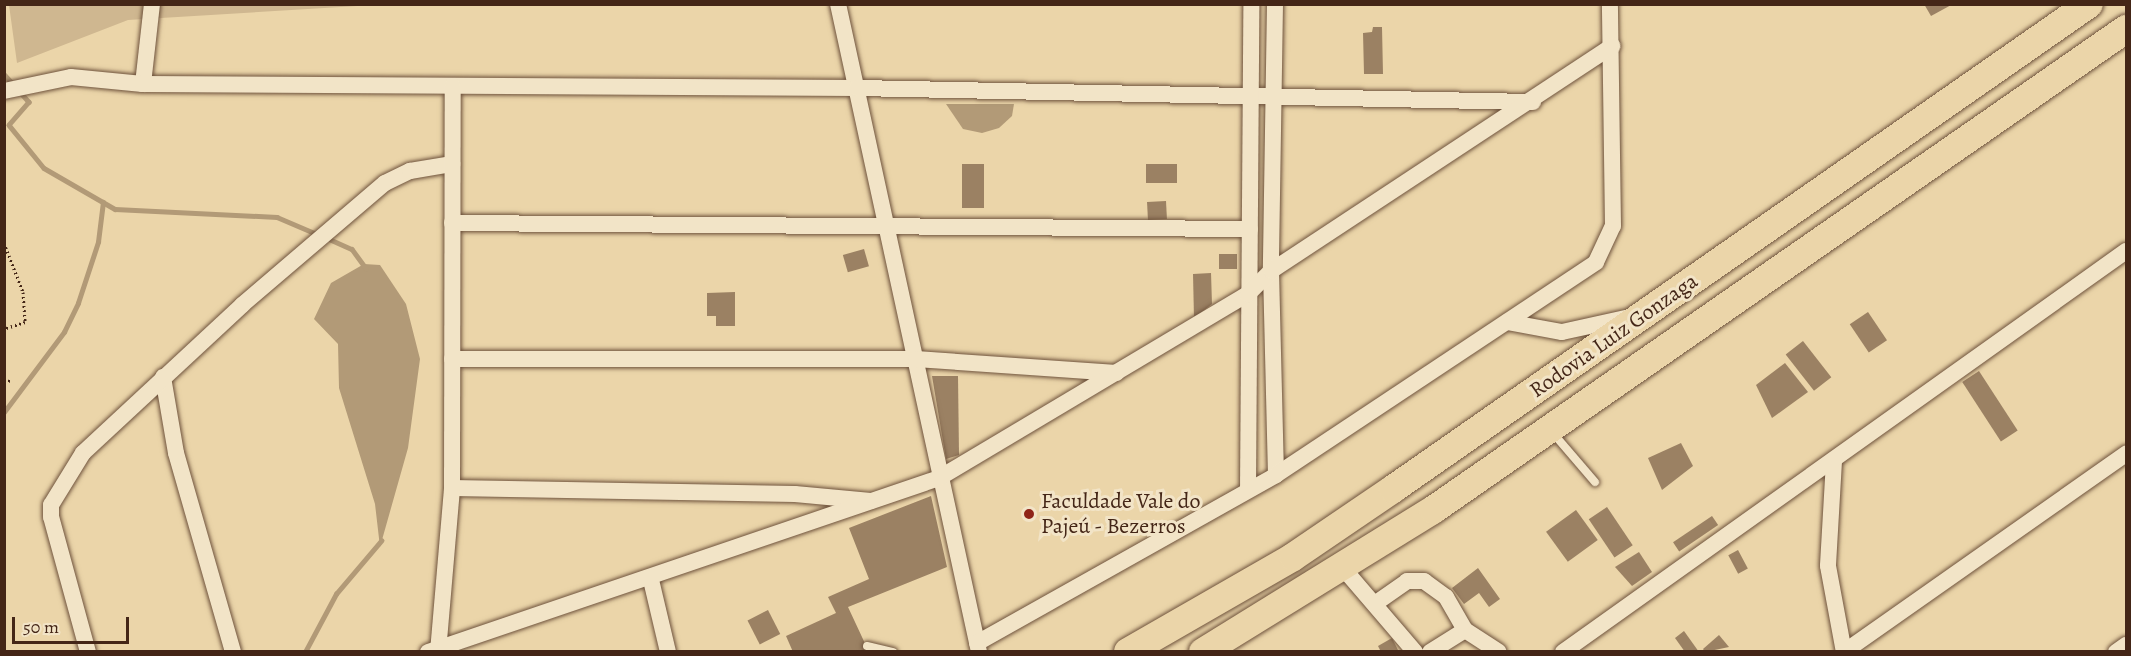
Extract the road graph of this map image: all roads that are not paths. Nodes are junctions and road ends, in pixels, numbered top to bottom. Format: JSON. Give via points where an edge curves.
{"nodes":[{"id":1,"x":152,"y":4,"type":"edge"},
{"id":2,"x":838,"y":4,"type":"edge"},
{"id":3,"x":1251,"y":4,"type":"edge"},
{"id":4,"x":1275,"y":4,"type":"edge"},
{"id":5,"x":1610,"y":4,"type":"edge"},
{"id":6,"x":2089,"y":4,"type":"edge"},
{"id":7,"x":2127,"y":28,"type":"edge"},
{"id":8,"x":1612,"y":46,"type":"junction"},
{"id":9,"x":143,"y":84,"type":"junction"},
{"id":10,"x":453,"y":86,"type":"junction"},
{"id":11,"x":857,"y":88,"type":"junction"},
{"id":12,"x":5,"y":91,"type":"edge"},
{"id":13,"x":1250,"y":99,"type":"junction"},
{"id":14,"x":1274,"y":99,"type":"junction"},
{"id":15,"x":1533,"y":102,"type":"junction"},
{"id":16,"x":452,"y":164,"type":"junction"},
{"id":17,"x":452,"y":223,"type":"junction"},
{"id":18,"x":884,"y":226,"type":"junction"},
{"id":19,"x":1250,"y":229,"type":"junction"},
{"id":20,"x":2127,"y":251,"type":"edge"},
{"id":21,"x":1271,"y":271,"type":"junction"},
{"id":22,"x":1248,"y":294,"type":"junction"},
{"id":23,"x":1643,"y":314,"type":"junction"},
{"id":24,"x":1507,"y":322,"type":"junction"},
{"id":25,"x":452,"y":359,"type":"junction"},
{"id":26,"x":916,"y":359,"type":"junction"},
{"id":27,"x":1117,"y":373,"type":"junction"},
{"id":28,"x":163,"y":377,"type":"junction"},
{"id":29,"x":1549,"y":430,"type":"junction"},
{"id":30,"x":2127,"y":454,"type":"edge"},
{"id":31,"x":1834,"y":461,"type":"junction"},
{"id":32,"x":1276,"y":474,"type":"junction"},
{"id":33,"x":939,"y":478,"type":"junction"},
{"id":34,"x":1595,"y":482,"type":"dead end"},
{"id":35,"x":452,"y":488,"type":"junction"},
{"id":36,"x":1248,"y":489,"type":"junction"},
{"id":37,"x":875,"y":502,"type":"junction"},
{"id":38,"x":1343,"y":568,"type":"junction"},
{"id":39,"x":651,"y":580,"type":"junction"},
{"id":40,"x":1376,"y":603,"type":"junction"},
{"id":41,"x":1465,"y":630,"type":"junction"},
{"id":42,"x":2127,"y":645,"type":"edge"},
{"id":43,"x":867,"y":646,"type":"dead end"},
{"id":44,"x":978,"y":647,"type":"edge"},
{"id":45,"x":435,"y":650,"type":"edge"},
{"id":46,"x":88,"y":651,"type":"edge"},
{"id":47,"x":233,"y":651,"type":"edge"},
{"id":48,"x":668,"y":651,"type":"edge"},
{"id":49,"x":893,"y":651,"type":"edge"},
{"id":50,"x":1128,"y":651,"type":"edge"},
{"id":51,"x":1203,"y":651,"type":"edge"},
{"id":52,"x":1415,"y":651,"type":"edge"},
{"id":53,"x":1430,"y":651,"type":"edge"},
{"id":54,"x":1499,"y":651,"type":"edge"},
{"id":55,"x":1563,"y":651,"type":"edge"},
{"id":56,"x":1844,"y":651,"type":"edge"},
{"id":57,"x":2116,"y":651,"type":"edge"}],
"edges":[{"from":1,"to":9,"type":"street"},
{"from":2,"to":11,"type":"street"},
{"from":3,"to":13,"type":"street"},
{"from":4,"to":14,"type":"street"},
{"from":5,"to":8,"type":"street"},
{"from":6,"to":23,"type":"highway","name":"Rodovia Luiz Gonzaga"},
{"from":7,"to":29,"type":"highway","name":"Rodovia Luiz Gonzaga"},
{"from":8,"to":15,"type":"street"},
{"from":8,"to":24,"type":"street","via":[[1613,226],[1608,244],[1596,262]]},
{"from":9,"to":10,"type":"street"},
{"from":9,"to":12,"type":"street","via":[[71,77],[26,83]]},
{"from":10,"to":11,"type":"street"},
{"from":10,"to":16,"type":"street"},
{"from":11,"to":13,"type":"street"},
{"from":11,"to":18,"type":"street"},
{"from":13,"to":14,"type":"street"},
{"from":13,"to":19,"type":"street"},
{"from":14,"to":15,"type":"street"},
{"from":14,"to":21,"type":"street"},
{"from":15,"to":21,"type":"street"},
{"from":16,"to":17,"type":"street"},
{"from":16,"to":28,"type":"street","via":[[410,171],[385,183]]},
{"from":17,"to":18,"type":"street"},
{"from":17,"to":25,"type":"street"},
{"from":18,"to":19,"type":"street"},
{"from":18,"to":26,"type":"street"},
{"from":19,"to":22,"type":"street"},
{"from":20,"to":31,"type":"street"},
{"from":21,"to":22,"type":"street"},
{"from":21,"to":32,"type":"street"},
{"from":22,"to":27,"type":"street"},
{"from":22,"to":36,"type":"street"},
{"from":23,"to":24,"type":"street","via":[[1562,332]]},
{"from":23,"to":50,"type":"highway","name":"Rodovia Luiz Gonzaga","via":[[1293,557]]},
{"from":24,"to":32,"type":"street"},
{"from":25,"to":26,"type":"street"},
{"from":25,"to":35,"type":"street"},
{"from":26,"to":27,"type":"street"},
{"from":26,"to":33,"type":"street"},
{"from":27,"to":33,"type":"street"},
{"from":28,"to":46,"type":"street","via":[[88,448],[51,505]]},
{"from":28,"to":47,"type":"street","via":[[176,453]]},
{"from":29,"to":34,"type":"lane"},
{"from":29,"to":38,"type":"highway","name":"Rodovia Luiz Gonzaga"},
{"from":30,"to":56,"type":"street"},
{"from":31,"to":55,"type":"street"},
{"from":31,"to":56,"type":"street","via":[[1828,566]]},
{"from":32,"to":36,"type":"street"},
{"from":33,"to":37,"type":"street"},
{"from":33,"to":44,"type":"street"},
{"from":35,"to":37,"type":"street","via":[[795,494]]},
{"from":35,"to":45,"type":"street"},
{"from":36,"to":44,"type":"street"},
{"from":37,"to":39,"type":"street"},
{"from":38,"to":40,"type":"street"},
{"from":38,"to":51,"type":"highway","name":"Rodovia Luiz Gonzaga"},
{"from":39,"to":45,"type":"street"},
{"from":39,"to":48,"type":"street"},
{"from":40,"to":41,"type":"street","via":[[1407,581],[1424,581],[1446,597]]},
{"from":40,"to":52,"type":"street"},
{"from":41,"to":53,"type":"street"},
{"from":41,"to":54,"type":"street"},
{"from":42,"to":57,"type":"street"},
{"from":43,"to":49,"type":"lane"}]}
